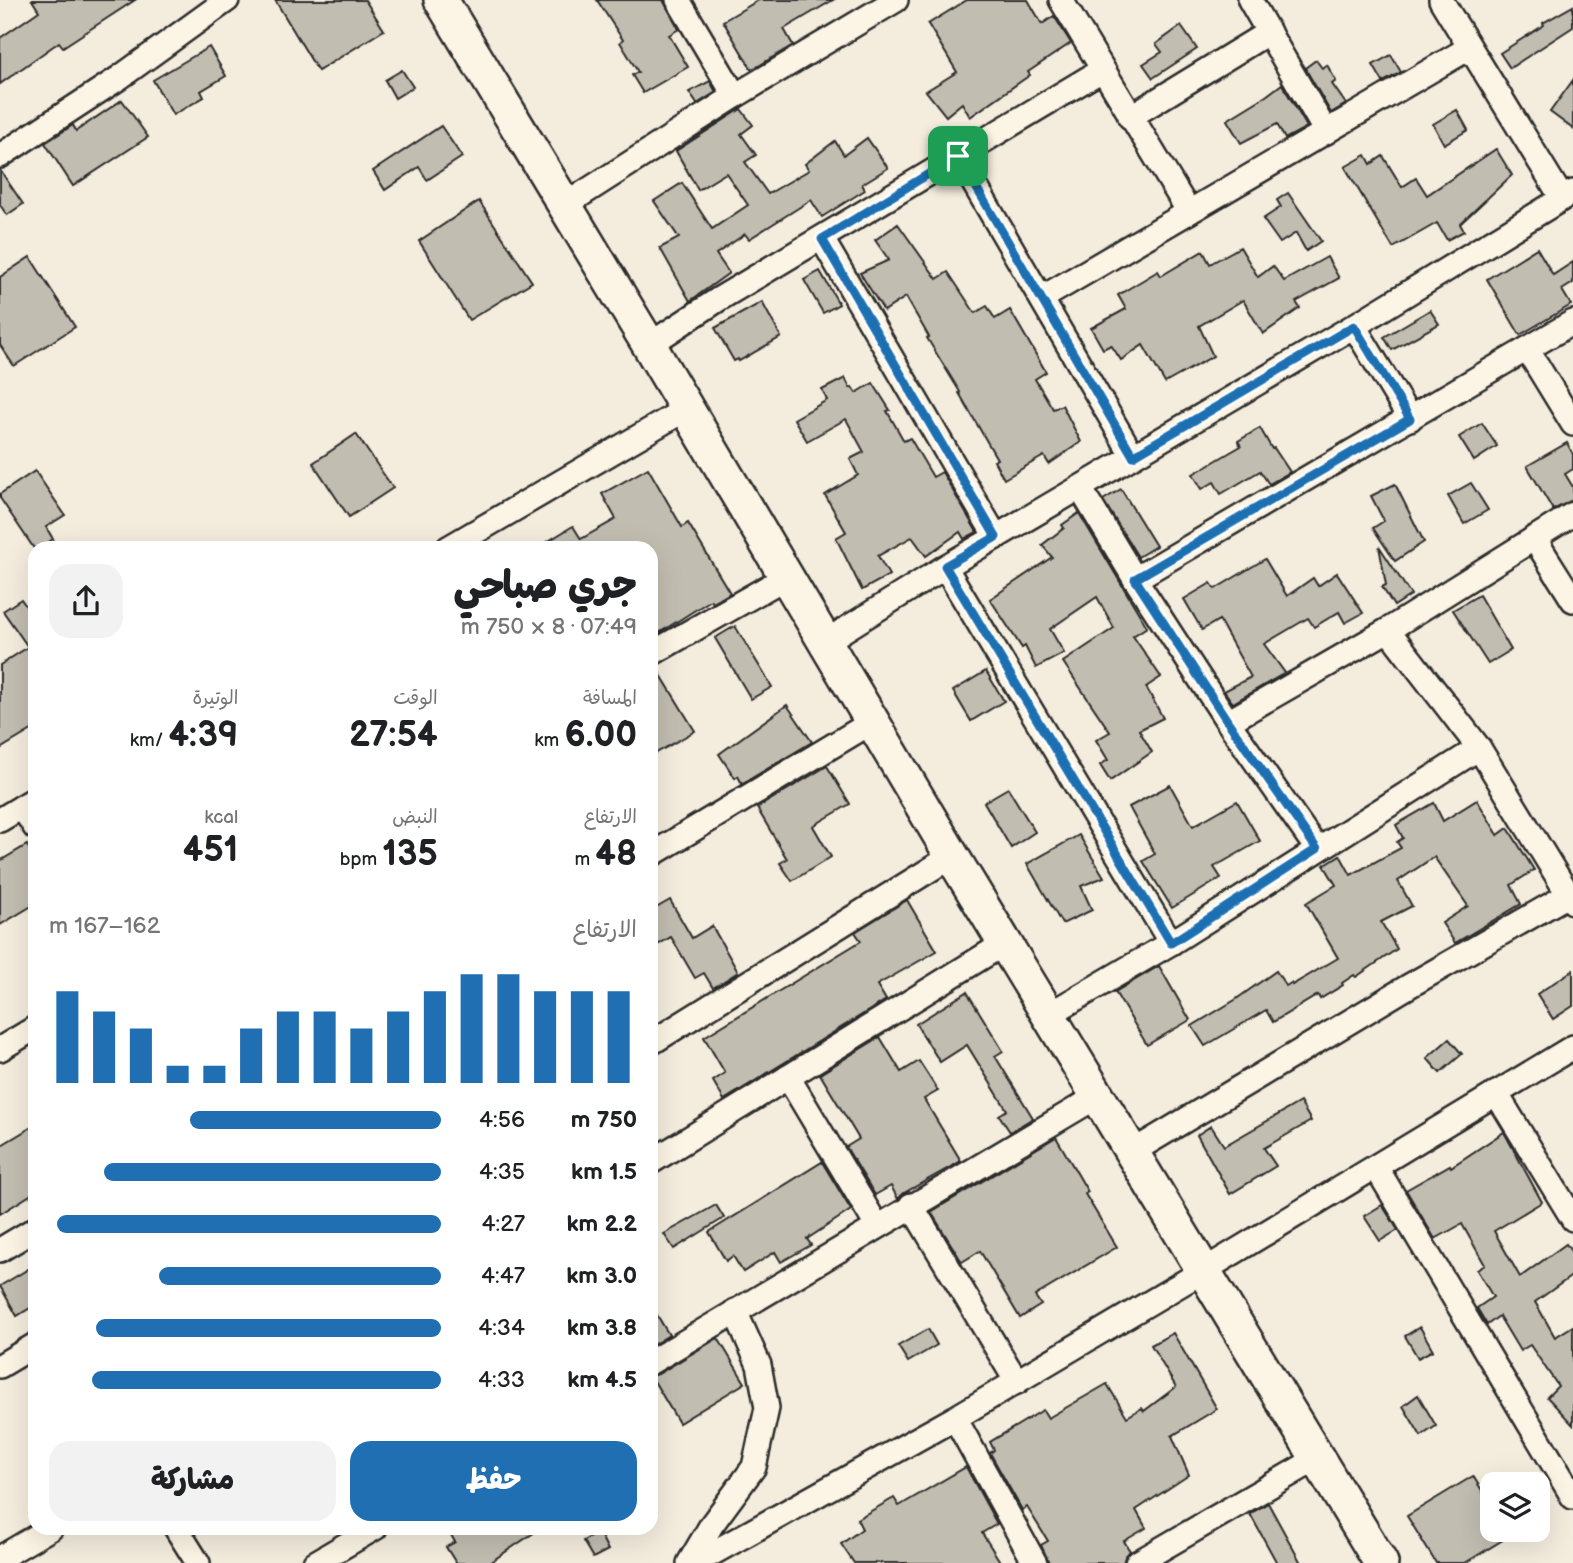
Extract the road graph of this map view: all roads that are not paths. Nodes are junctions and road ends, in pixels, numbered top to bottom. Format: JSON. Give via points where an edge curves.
{"nodes":[{"id":1,"x":227,"y":0,"type":"edge"},
{"id":2,"x":441,"y":0,"type":"edge"},
{"id":3,"x":678,"y":0,"type":"edge"},
{"id":4,"x":896,"y":0,"type":"edge"},
{"id":5,"x":1061,"y":0,"type":"edge"},
{"id":6,"x":1250,"y":0,"type":"edge"},
{"id":7,"x":1441,"y":0,"type":"edge"},
{"id":8,"x":863,"y":8,"type":"edge"},
{"id":9,"x":1269,"y":32,"type":"junction"},
{"id":10,"x":1469,"y":48,"type":"junction"},
{"id":11,"x":1102,"y":70,"type":"junction"},
{"id":12,"x":735,"y":96,"type":"junction"},
{"id":13,"x":1130,"y":117,"type":"junction"},
{"id":14,"x":1326,"y":132,"type":"junction"},
{"id":15,"x":0,"y":156,"type":"edge"},
{"id":16,"x":958,"y":156,"type":"junction"},
{"id":17,"x":1568,"y":195,"type":"edge"},
{"id":18,"x":565,"y":205,"type":"junction"},
{"id":19,"x":1189,"y":212,"type":"junction"},
{"id":20,"x":822,"y":239,"type":"junction"},
{"id":21,"x":1042,"y":298,"type":"junction"},
{"id":22,"x":1573,"y":321,"type":"edge"},
{"id":23,"x":1354,"y":326,"type":"junction"},
{"id":24,"x":649,"y":345,"type":"junction"},
{"id":25,"x":1527,"y":349,"type":"junction"},
{"id":26,"x":686,"y":409,"type":"junction"},
{"id":27,"x":1410,"y":419,"type":"junction"},
{"id":28,"x":1573,"y":424,"type":"edge"},
{"id":29,"x":1133,"y":456,"type":"junction"},
{"id":30,"x":1080,"y":488,"type":"junction"},
{"id":31,"x":1573,"y":514,"type":"edge"},
{"id":32,"x":996,"y":537,"type":"junction"},
{"id":33,"x":1534,"y":538,"type":"junction"},
{"id":34,"x":461,"y":541,"type":"edge"},
{"id":35,"x":945,"y":566,"type":"junction"},
{"id":36,"x":786,"y":577,"type":"junction"},
{"id":37,"x":1135,"y":579,"type":"junction"},
{"id":38,"x":1573,"y":600,"type":"edge"},
{"id":39,"x":1388,"y":630,"type":"junction"},
{"id":40,"x":825,"y":642,"type":"junction"},
{"id":41,"x":658,"y":650,"type":"edge"},
{"id":42,"x":872,"y":722,"type":"junction"},
{"id":43,"x":1228,"y":722,"type":"junction"},
{"id":44,"x":1479,"y":748,"type":"junction"},
{"id":45,"x":28,"y":804,"type":"edge"},
{"id":46,"x":0,"y":820,"type":"edge"},
{"id":47,"x":1317,"y":849,"type":"junction"},
{"id":48,"x":658,"y":851,"type":"edge"},
{"id":49,"x":952,"y":856,"type":"junction"},
{"id":50,"x":1571,"y":898,"type":"edge"},
{"id":51,"x":1004,"y":943,"type":"junction"},
{"id":52,"x":1171,"y":943,"type":"junction"},
{"id":53,"x":1048,"y":1015,"type":"junction"},
{"id":54,"x":28,"y":1032,"type":"edge"},
{"id":55,"x":658,"y":1040,"type":"edge"},
{"id":56,"x":1573,"y":1047,"type":"edge"},
{"id":57,"x":0,"y":1049,"type":"edge"},
{"id":58,"x":788,"y":1077,"type":"junction"},
{"id":59,"x":1496,"y":1093,"type":"junction"},
{"id":60,"x":1098,"y":1096,"type":"junction"},
{"id":61,"x":1132,"y":1152,"type":"junction"},
{"id":62,"x":658,"y":1158,"type":"edge"},
{"id":63,"x":1376,"y":1167,"type":"junction"},
{"id":64,"x":911,"y":1205,"type":"junction"},
{"id":65,"x":1570,"y":1210,"type":"edge"},
{"id":66,"x":877,"y":1226,"type":"junction"},
{"id":67,"x":28,"y":1233,"type":"edge"},
{"id":68,"x":0,"y":1250,"type":"edge"},
{"id":69,"x":1203,"y":1271,"type":"junction"},
{"id":70,"x":735,"y":1311,"type":"junction"},
{"id":71,"x":28,"y":1349,"type":"edge"},
{"id":72,"x":658,"y":1358,"type":"edge"},
{"id":73,"x":0,"y":1366,"type":"edge"},
{"id":74,"x":1017,"y":1382,"type":"junction"},
{"id":75,"x":955,"y":1418,"type":"junction"},
{"id":76,"x":1318,"y":1458,"type":"junction"},
{"id":77,"x":1573,"y":1497,"type":"edge"},
{"id":78,"x":39,"y":1535,"type":"edge"},
{"id":79,"x":180,"y":1535,"type":"edge"},
{"id":80,"x":363,"y":1535,"type":"edge"},
{"id":81,"x":2,"y":1557,"type":"edge"},
{"id":82,"x":198,"y":1563,"type":"edge"},
{"id":83,"x":315,"y":1563,"type":"edge"},
{"id":84,"x":689,"y":1563,"type":"edge"},
{"id":85,"x":695,"y":1563,"type":"edge"},
{"id":86,"x":1035,"y":1563,"type":"edge"},
{"id":87,"x":1137,"y":1563,"type":"edge"},
{"id":88,"x":1381,"y":1563,"type":"edge"}],
"edges":[{"from":1,"to":15,"type":"street"},
{"from":2,"to":18,"type":"highway"},
{"from":3,"to":12,"type":"street"},
{"from":4,"to":8,"type":"street"},
{"from":5,"to":11,"type":"street"},
{"from":6,"to":9,"type":"street"},
{"from":7,"to":10,"type":"street"},
{"from":8,"to":12,"type":"street"},
{"from":9,"to":13,"type":"street"},
{"from":9,"to":14,"type":"street"},
{"from":10,"to":14,"type":"street"},
{"from":10,"to":17,"type":"street"},
{"from":11,"to":13,"type":"street"},
{"from":11,"to":16,"type":"street"},
{"from":12,"to":18,"type":"street"},
{"from":13,"to":19,"type":"street"},
{"from":14,"to":19,"type":"street"},
{"from":16,"to":20,"type":"street"},
{"from":16,"to":21,"type":"street"},
{"from":17,"to":23,"type":"street"},
{"from":18,"to":24,"type":"highway"},
{"from":19,"to":21,"type":"street"},
{"from":20,"to":24,"type":"street"},
{"from":20,"to":32,"type":"street"},
{"from":21,"to":29,"type":"street"},
{"from":22,"to":25,"type":"street"},
{"from":23,"to":27,"type":"street"},
{"from":23,"to":29,"type":"street"},
{"from":24,"to":26,"type":"highway"},
{"from":25,"to":27,"type":"street"},
{"from":25,"to":28,"type":"street"},
{"from":26,"to":34,"type":"street"},
{"from":26,"to":36,"type":"highway"},
{"from":27,"to":37,"type":"street"},
{"from":29,"to":30,"type":"street"},
{"from":30,"to":32,"type":"street"},
{"from":30,"to":37,"type":"street"},
{"from":31,"to":33,"type":"street"},
{"from":32,"to":35,"type":"street"},
{"from":33,"to":38,"type":"street"},
{"from":33,"to":39,"type":"street"},
{"from":35,"to":40,"type":"street"},
{"from":35,"to":52,"type":"street"},
{"from":36,"to":40,"type":"highway"},
{"from":36,"to":41,"type":"street"},
{"from":37,"to":43,"type":"street"},
{"from":39,"to":43,"type":"street"},
{"from":39,"to":44,"type":"street"},
{"from":40,"to":42,"type":"highway"},
{"from":42,"to":48,"type":"street"},
{"from":42,"to":49,"type":"highway"},
{"from":43,"to":47,"type":"street"},
{"from":44,"to":47,"type":"street"},
{"from":44,"to":50,"type":"street"},
{"from":45,"to":46,"type":"street"},
{"from":47,"to":52,"type":"street"},
{"from":49,"to":51,"type":"highway"},
{"from":49,"to":55,"type":"street"},
{"from":50,"to":61,"type":"street","via":[[1409,986]]},
{"from":51,"to":53,"type":"highway"},
{"from":51,"to":58,"type":"street"},
{"from":52,"to":53,"type":"street"},
{"from":53,"to":60,"type":"highway"},
{"from":54,"to":57,"type":"street"},
{"from":56,"to":59,"type":"street"},
{"from":58,"to":62,"type":"street"},
{"from":58,"to":66,"type":"street"},
{"from":59,"to":63,"type":"street"},
{"from":59,"to":65,"type":"street"},
{"from":60,"to":61,"type":"highway"},
{"from":60,"to":64,"type":"street"},
{"from":61,"to":69,"type":"highway"},
{"from":63,"to":69,"type":"street"},
{"from":63,"to":77,"type":"street"},
{"from":64,"to":66,"type":"street"},
{"from":64,"to":74,"type":"street"},
{"from":66,"to":70,"type":"street"},
{"from":67,"to":68,"type":"street"},
{"from":69,"to":74,"type":"street"},
{"from":69,"to":76,"type":"highway"},
{"from":70,"to":72,"type":"street"},
{"from":70,"to":84,"type":"street","via":[[759,1365],[767,1408],[754,1467]]},
{"from":71,"to":73,"type":"street"},
{"from":74,"to":75,"type":"street"},
{"from":75,"to":85,"type":"street"},
{"from":75,"to":86,"type":"street"},
{"from":76,"to":87,"type":"street"},
{"from":76,"to":88,"type":"highway"},
{"from":78,"to":81,"type":"street"},
{"from":79,"to":82,"type":"street"},
{"from":80,"to":83,"type":"street"}]}
